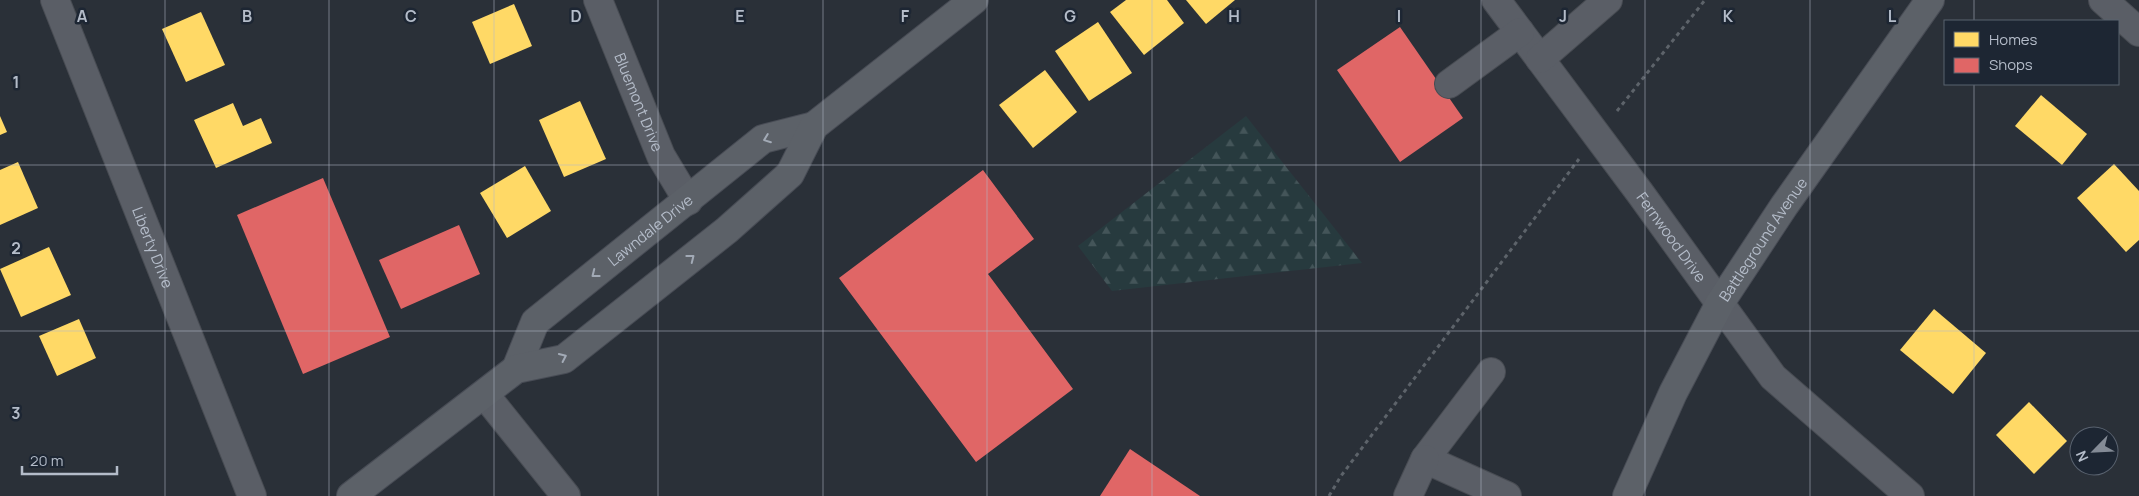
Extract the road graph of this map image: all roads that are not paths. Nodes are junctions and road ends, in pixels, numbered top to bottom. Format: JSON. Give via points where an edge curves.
{"nodes":[{"id":1,"x":55,"y":0,"type":"edge"},
{"id":2,"x":598,"y":0,"type":"edge"},
{"id":3,"x":974,"y":0,"type":"edge"},
{"id":4,"x":1496,"y":0,"type":"edge"},
{"id":5,"x":1608,"y":0,"type":"edge"},
{"id":6,"x":1930,"y":0,"type":"edge"},
{"id":7,"x":2103,"y":0,"type":"edge"},
{"id":8,"x":1520,"y":32,"type":"junction"},
{"id":9,"x":2139,"y":32,"type":"edge"},
{"id":10,"x":1540,"y":59,"type":"junction"},
{"id":11,"x":1449,"y":84,"type":"dead end"},
{"id":12,"x":814,"y":126,"type":"junction"},
{"id":13,"x":688,"y":201,"type":"junction"},
{"id":14,"x":1720,"y":303,"type":"junction"},
{"id":15,"x":516,"y":369,"type":"junction"},
{"id":16,"x":1490,"y":372,"type":"dead end"},
{"id":17,"x":486,"y":395,"type":"junction"},
{"id":18,"x":1426,"y":459,"type":"junction"},
{"id":19,"x":252,"y":496,"type":"edge"},
{"id":20,"x":351,"y":496,"type":"edge"},
{"id":21,"x":566,"y":496,"type":"edge"},
{"id":22,"x":1408,"y":496,"type":"edge"},
{"id":23,"x":1507,"y":496,"type":"edge"},
{"id":24,"x":1627,"y":496,"type":"edge"},
{"id":25,"x":1910,"y":496,"type":"edge"}],
"edges":[{"from":1,"to":19,"type":"street","name":"Liberty Drive"},
{"from":2,"to":13,"type":"street","name":"Bluemont Drive","via":[[661,156]]},
{"from":3,"to":12,"type":"main road","name":"Lawndale Drive"},
{"from":4,"to":8,"type":"street","name":"Fernwood Drive"},
{"from":5,"to":10,"type":"street"},
{"from":6,"to":14,"type":"main road","name":"Battleground Avenue","via":[[1784,206]]},
{"from":7,"to":9,"type":"street"},
{"from":8,"to":10,"type":"street","name":"Fernwood Drive"},
{"from":8,"to":11,"type":"street"},
{"from":10,"to":14,"type":"street","name":"Fernwood Drive"},
{"from":12,"to":13,"type":"main road","name":"Lawndale Drive","one_way":true,"via":[[763,139]]},
{"from":15,"to":12,"type":"main road","name":"Lawndale Drive","one_way":true,"via":[[564,359],[727,230],[790,174]]},
{"from":13,"to":15,"type":"main road","name":"Lawndale Drive","one_way":true,"via":[[535,322]]},
{"from":14,"to":24,"type":"main road","name":"Battleground Avenue"},
{"from":14,"to":25,"type":"street","name":"Fernwood Drive","via":[[1773,377]]},
{"from":15,"to":17,"type":"main road","name":"Lawndale Drive"},
{"from":16,"to":18,"type":"street"},
{"from":17,"to":20,"type":"main road","name":"Lawndale Drive"},
{"from":17,"to":21,"type":"street"},
{"from":18,"to":22,"type":"street"},
{"from":18,"to":23,"type":"street"}]}
